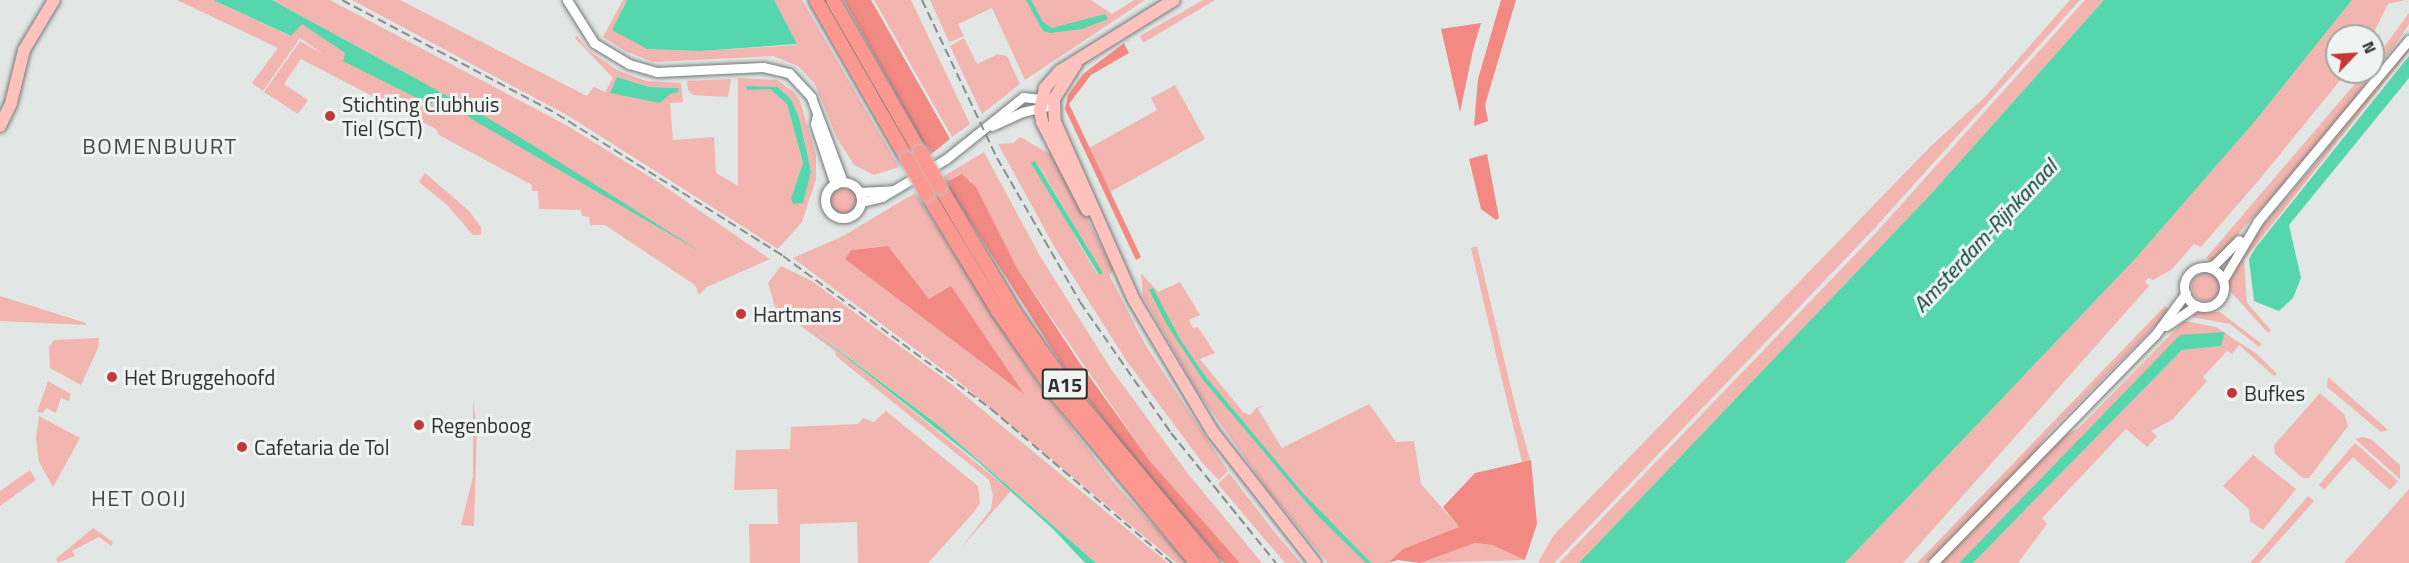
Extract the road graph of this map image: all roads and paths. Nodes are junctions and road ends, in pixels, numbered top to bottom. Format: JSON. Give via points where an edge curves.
{"nodes":[{"id":1,"x":54,"y":0,"type":"edge"},
{"id":2,"x":567,"y":0,"type":"edge"},
{"id":3,"x":816,"y":0,"type":"edge"},
{"id":4,"x":833,"y":0,"type":"edge"},
{"id":5,"x":1174,"y":0,"type":"edge"},
{"id":6,"x":2409,"y":40,"type":"edge"},
{"id":7,"x":1076,"y":64,"type":"junction"},
{"id":8,"x":13,"y":92,"type":"junction"},
{"id":9,"x":1041,"y":104,"type":"junction"},
{"id":10,"x":1053,"y":105,"type":"junction"},
{"id":11,"x":0,"y":112,"type":"edge"},
{"id":12,"x":0,"y":126,"type":"edge"},
{"id":13,"x":990,"y":127,"type":"junction"},
{"id":14,"x":838,"y":183,"type":"junction"},
{"id":15,"x":861,"y":197,"type":"junction"},
{"id":16,"x":2258,"y":221,"type":"junction"},
{"id":17,"x":1111,"y":250,"type":"junction"},
{"id":18,"x":2205,"y":267,"type":"junction"},
{"id":19,"x":2223,"y":280,"type":"junction"},
{"id":20,"x":2186,"y":293,"type":"junction"},
{"id":21,"x":2197,"y":305,"type":"junction"},
{"id":22,"x":2155,"y":335,"type":"junction"},
{"id":23,"x":1197,"y":563,"type":"edge"},
{"id":24,"x":1213,"y":563,"type":"edge"},
{"id":25,"x":1315,"y":563,"type":"edge"},
{"id":26,"x":1933,"y":563,"type":"edge"}],
"edges":[{"from":1,"to":8,"type":"main road","via":[[24,50]]},
{"from":2,"to":14,"type":"street","via":[[594,43],[622,61],[657,72],[779,69],[803,86],[817,115]]},
{"from":3,"to":23,"type":"highway","number":"A15","bridge":true,"via":[[998,311],[1124,481]]},
{"from":4,"to":24,"type":"highway","number":"A15","bridge":true,"via":[[1015,312],[1072,394]]},
{"from":5,"to":7,"type":"main road"},
{"from":6,"to":16,"type":"street"},
{"from":7,"to":9,"type":"main road","via":[[1054,77]]},
{"from":7,"to":10,"type":"main road","via":[[1059,87]]},
{"from":8,"to":11,"type":"main road"},
{"from":8,"to":12,"type":"main road"},
{"from":9,"to":10,"type":"street"},
{"from":9,"to":13,"type":"street"},
{"from":9,"to":13,"type":"street","via":[[1023,97]]},
{"from":9,"to":17,"type":"main road","via":[[1044,127]]},
{"from":10,"to":17,"type":"main road","via":[[1056,127]]},
{"from":13,"to":15,"type":"street","via":[[893,190]]},
{"from":14,"to":15,"type":"street"},
{"from":14,"to":15,"type":"street","via":[[825,202],[835,217],[850,217]]},
{"from":16,"to":18,"type":"street","via":[[2220,259]]},
{"from":16,"to":19,"type":"street"},
{"from":17,"to":25,"type":"main road","via":[[1186,393],[1245,477]]},
{"from":18,"to":19,"type":"street","via":[[2216,271]]},
{"from":18,"to":20,"type":"street","via":[[2188,275]]},
{"from":19,"to":21,"type":"street","via":[[2218,300],[2209,306]]},
{"from":20,"to":21,"type":"street"},
{"from":20,"to":22,"type":"street"},
{"from":21,"to":22,"type":"street"},
{"from":22,"to":26,"type":"street"}]}
